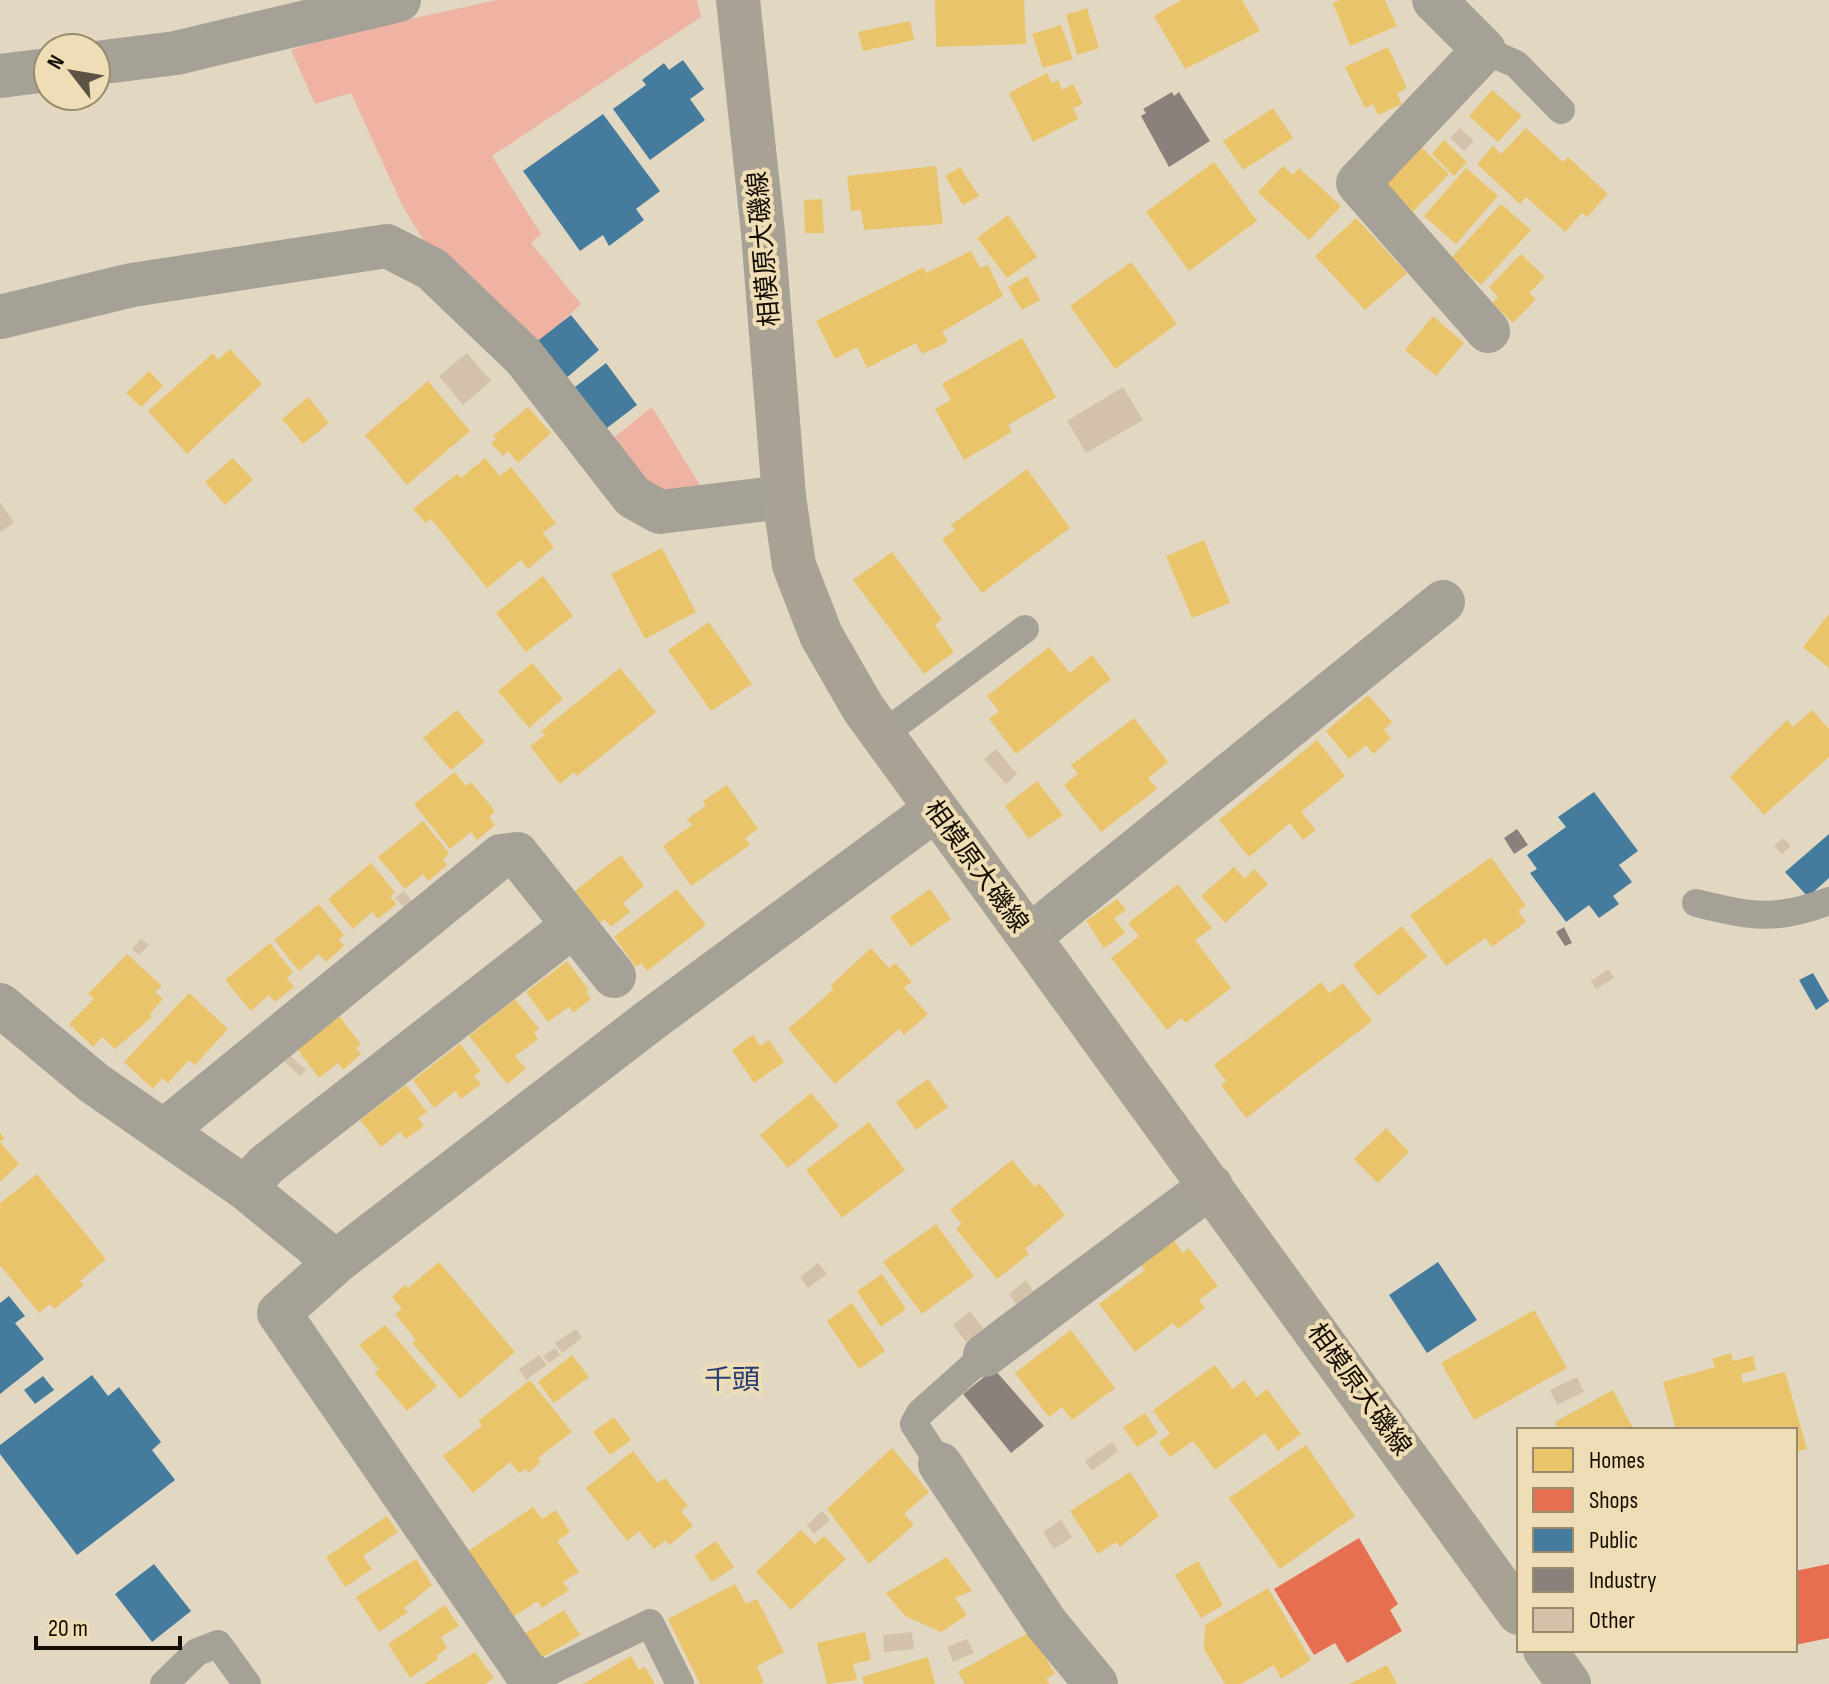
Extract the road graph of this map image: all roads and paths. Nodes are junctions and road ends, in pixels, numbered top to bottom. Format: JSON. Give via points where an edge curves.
{"nodes":[{"id":1,"x":399,"y":0,"type":"edge"},
{"id":2,"x":738,"y":0,"type":"edge"},
{"id":3,"x":1434,"y":0,"type":"edge"},
{"id":4,"x":1484,"y":50,"type":"junction"},
{"id":5,"x":112,"y":61,"type":"edge"},
{"id":6,"x":32,"y":72,"type":"edge"},
{"id":7,"x":0,"y":76,"type":"edge"},
{"id":8,"x":1561,"y":110,"type":"dead end"},
{"id":9,"x":0,"y":317,"type":"edge"},
{"id":10,"x":1488,"y":331,"type":"dead end"},
{"id":11,"x":784,"y":497,"type":"junction"},
{"id":12,"x":1443,"y":602,"type":"dead end"},
{"id":13,"x":1025,"y":629,"type":"dead end"},
{"id":14,"x":882,"y":735,"type":"junction"},
{"id":15,"x":936,"y":809,"type":"junction"},
{"id":16,"x":1829,"y":901,"type":"edge"},
{"id":17,"x":1696,"y":903,"type":"dead end"},
{"id":18,"x":574,"y":925,"type":"junction"},
{"id":19,"x":1029,"y":937,"type":"junction"},
{"id":20,"x":614,"y":976,"type":"dead end"},
{"id":21,"x":0,"y":1005,"type":"edge"},
{"id":22,"x":164,"y":1131,"type":"junction"},
{"id":23,"x":1211,"y":1186,"type":"junction"},
{"id":24,"x":245,"y":1188,"type":"junction"},
{"id":25,"x":336,"y":1262,"type":"junction"},
{"id":26,"x":985,"y":1355,"type":"joint"},
{"id":27,"x":940,"y":1464,"type":"joint"},
{"id":28,"x":1517,"y":1610,"type":"edge"},
{"id":29,"x":1546,"y":1652,"type":"edge"},
{"id":30,"x":536,"y":1678,"type":"joint"},
{"id":31,"x":164,"y":1684,"type":"edge"},
{"id":32,"x":247,"y":1684,"type":"edge"},
{"id":33,"x":680,"y":1684,"type":"edge"},
{"id":34,"x":1096,"y":1684,"type":"edge"},
{"id":35,"x":1569,"y":1684,"type":"edge"}],
"edges":[{"from":1,"to":5,"type":"street","via":[[176,53]]},
{"from":2,"to":11,"type":"main road","name":"相模原大磯線"},
{"from":3,"to":4,"type":"street"},
{"from":4,"to":8,"type":"lane","via":[[1516,64]]},
{"from":4,"to":10,"type":"street","via":[[1358,183]]},
{"from":6,"to":7,"type":"street"},
{"from":9,"to":11,"type":"street","via":[[132,285],[387,246],[432,269],[524,357],[633,497],[660,512]]},
{"from":11,"to":14,"type":"main road","name":"相模原大磯線","via":[[794,565],[821,635]]},
{"from":12,"to":19,"type":"street"},
{"from":13,"to":14,"type":"lane"},
{"from":14,"to":15,"type":"main road","name":"相模原大磯線"},
{"from":15,"to":19,"type":"main road","name":"相模原大磯線"},
{"from":15,"to":25,"type":"street"},
{"from":16,"to":17,"type":"lane","via":[[1798,913],[1754,917]]},
{"from":18,"to":20,"type":"street"},
{"from":18,"to":22,"type":"street","via":[[517,854],[501,856]]},
{"from":18,"to":24,"type":"street","via":[[266,1165]]},
{"from":19,"to":23,"type":"main road","name":"相模原大磯線"},
{"from":21,"to":22,"type":"street","via":[[94,1083]]},
{"from":22,"to":24,"type":"street"},
{"from":23,"to":26,"type":"street"},
{"from":23,"to":28,"type":"main road","name":"相模原大磯線"},
{"from":24,"to":25,"type":"street"},
{"from":25,"to":30,"type":"street","via":[[279,1313],[525,1671]]},
{"from":26,"to":27,"type":"lane","via":[[914,1424]]},
{"from":27,"to":34,"type":"street","via":[[962,1514]]},
{"from":29,"to":35,"type":"main road"},
{"from":30,"to":33,"type":"lane","via":[[650,1623]]},
{"from":31,"to":32,"type":"lane","via":[[197,1652],[218,1644]]}]}
